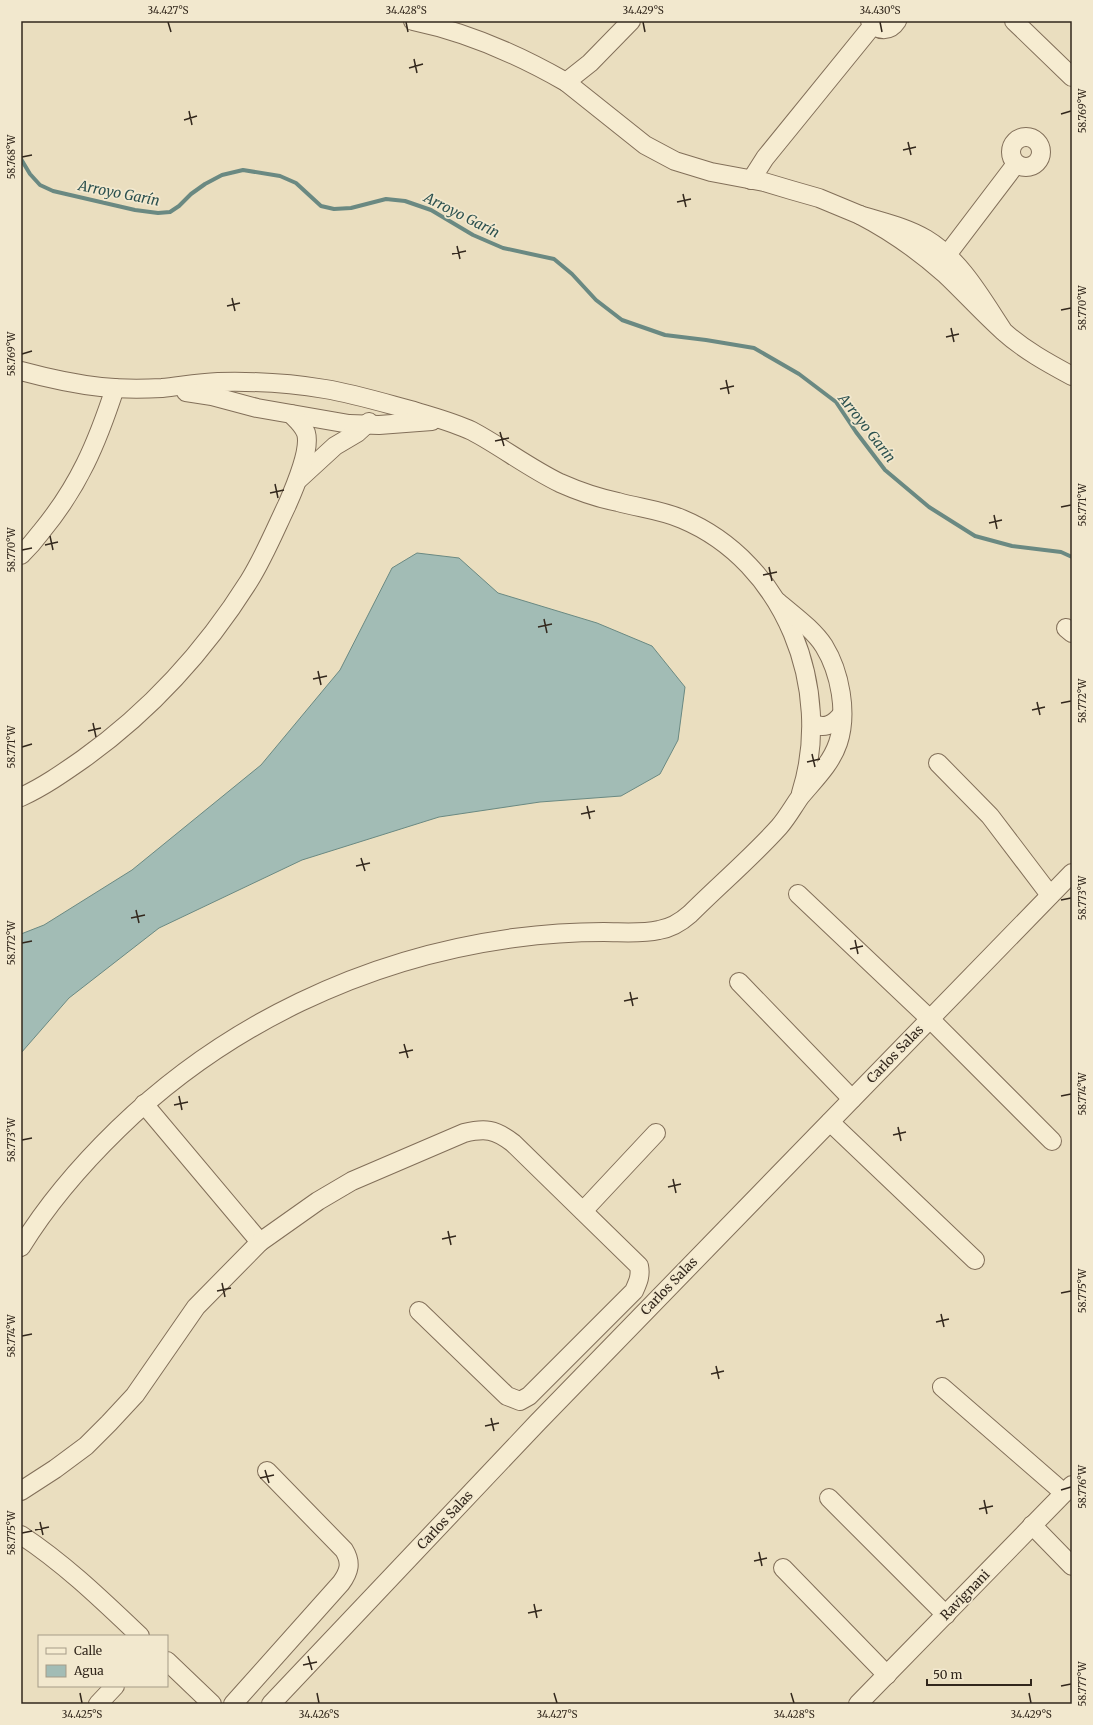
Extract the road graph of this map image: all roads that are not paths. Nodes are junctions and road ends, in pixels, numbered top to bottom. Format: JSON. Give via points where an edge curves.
{"nodes":[{"id":1,"x":412,"y":21,"type":"edge"},
{"id":2,"x":631,"y":21,"type":"edge"},
{"id":3,"x":897,"y":21,"type":"edge"},
{"id":4,"x":1014,"y":21,"type":"edge"},
{"id":5,"x":872,"y":23,"type":"edge"},
{"id":6,"x":1072,"y":77,"type":"edge"},
{"id":7,"x":566,"y":82,"type":"junction"},
{"id":8,"x":1016,"y":164,"type":"dead end"},
{"id":9,"x":751,"y":180,"type":"junction"},
{"id":10,"x":942,"y":262,"type":"junction"},
{"id":11,"x":21,"y":370,"type":"edge"},
{"id":12,"x":1072,"y":376,"type":"edge"},
{"id":13,"x":277,"y":383,"type":"junction"},
{"id":14,"x":115,"y":388,"type":"junction"},
{"id":15,"x":159,"y":388,"type":"junction"},
{"id":16,"x":364,"y":397,"type":"junction"},
{"id":17,"x":283,"y":412,"type":"junction"},
{"id":18,"x":447,"y":422,"type":"junction"},
{"id":19,"x":367,"y":425,"type":"junction"},
{"id":20,"x":297,"y":481,"type":"junction"},
{"id":21,"x":21,"y":555,"type":"edge"},
{"id":22,"x":778,"y":602,"type":"junction"},
{"id":23,"x":833,"y":665,"type":"junction"},
{"id":24,"x":804,"y":669,"type":"junction"},
{"id":25,"x":842,"y":714,"type":"junction"},
{"id":26,"x":812,"y":723,"type":"junction"},
{"id":27,"x":938,"y":763,"type":"dead end"},
{"id":28,"x":21,"y":797,"type":"edge"},
{"id":29,"x":799,"y":799,"type":"junction"},
{"id":30,"x":1071,"y":875,"type":"edge"},
{"id":31,"x":798,"y":894,"type":"dead end"},
{"id":32,"x":1050,"y":895,"type":"junction"},
{"id":33,"x":739,"y":982,"type":"dead end"},
{"id":34,"x":930,"y":1019,"type":"junction"},
{"id":35,"x":852,"y":1098,"type":"junction"},
{"id":36,"x":144,"y":1104,"type":"junction"},
{"id":37,"x":830,"y":1122,"type":"junction"},
{"id":38,"x":656,"y":1133,"type":"dead end"},
{"id":39,"x":1052,"y":1141,"type":"dead end"},
{"id":40,"x":583,"y":1211,"type":"junction"},
{"id":41,"x":260,"y":1242,"type":"junction"},
{"id":42,"x":21,"y":1248,"type":"edge"},
{"id":43,"x":975,"y":1260,"type":"dead end"},
{"id":44,"x":419,"y":1311,"type":"dead end"},
{"id":45,"x":942,"y":1387,"type":"dead end"},
{"id":46,"x":266,"y":1471,"type":"dead end"},
{"id":47,"x":1068,"y":1489,"type":"edge"},
{"id":48,"x":21,"y":1490,"type":"edge"},
{"id":49,"x":829,"y":1498,"type":"dead end"},
{"id":50,"x":1032,"y":1525,"type":"junction"},
{"id":51,"x":21,"y":1535,"type":"edge"},
{"id":52,"x":1072,"y":1566,"type":"edge"},
{"id":53,"x":783,"y":1568,"type":"dead end"},
{"id":54,"x":946,"y":1614,"type":"junction"},
{"id":55,"x":139,"y":1635,"type":"edge"},
{"id":56,"x":168,"y":1663,"type":"edge"},
{"id":57,"x":887,"y":1675,"type":"junction"},
{"id":58,"x":114,"y":1687,"type":"edge"},
{"id":59,"x":98,"y":1704,"type":"edge"},
{"id":60,"x":212,"y":1704,"type":"edge"},
{"id":61,"x":233,"y":1704,"type":"edge"},
{"id":62,"x":271,"y":1704,"type":"edge"},
{"id":63,"x":858,"y":1704,"type":"edge"}],
"edges":[{"from":1,"to":7,"type":"street","via":[[457,33],[495,47]]},
{"from":2,"to":7,"type":"street","via":[[590,63]]},
{"from":3,"to":5,"type":"street","via":[[895,25],[886,29],[877,28]]},
{"from":4,"to":6,"type":"street"},
{"from":5,"to":9,"type":"street","via":[[765,158]]},
{"from":7,"to":9,"type":"street","via":[[645,145],[658,152],[690,166]]},
{"from":8,"to":10,"type":"street"},
{"from":9,"to":10,"type":"street","via":[[819,198],[860,216],[910,232],[926,239]]},
{"from":10,"to":12,"type":"street","via":[[1004,332],[1030,353]]},
{"from":11,"to":14,"type":"street","via":[[72,383]]},
{"from":13,"to":15,"type":"street","via":[[216,382]]},
{"from":13,"to":16,"type":"street"},
{"from":13,"to":17,"type":"street","via":[[271,388],[268,398],[270,404]]},
{"from":14,"to":15,"type":"street"},
{"from":14,"to":21,"type":"street","via":[[100,433],[80,475],[55,515]]},
{"from":15,"to":17,"type":"street","via":[[212,396]]},
{"from":16,"to":18,"type":"street"},
{"from":16,"to":19,"type":"street","via":[[372,404],[373,409],[372,419]]},
{"from":17,"to":19,"type":"street","via":[[328,421]]},
{"from":17,"to":20,"type":"street","via":[[301,424],[307,438]]},
{"from":18,"to":19,"type":"street"},
{"from":18,"to":22,"type":"street","via":[[469,430],[576,490],[659,511],[702,528],[735,552]]},
{"from":19,"to":20,"type":"street","via":[[335,446]]},
{"from":20,"to":28,"type":"street","via":[[250,580],[217,628],[173,682],[135,719],[102,746],[62,774]]},
{"from":22,"to":23,"type":"street","via":[[824,645]]},
{"from":22,"to":24,"type":"street"},
{"from":23,"to":24,"type":"street","via":[[817,657],[811,659]]},
{"from":23,"to":25,"type":"street"},
{"from":24,"to":26,"type":"street"},
{"from":25,"to":26,"type":"street","via":[[825,727]]},
{"from":25,"to":29,"type":"street","via":[[838,744],[828,762]]},
{"from":26,"to":29,"type":"street","via":[[812,744]]},
{"from":27,"to":32,"type":"street","via":[[990,816]]},
{"from":29,"to":36,"type":"street","via":[[778,828],[681,922],[644,932],[560,933],[483,942],[378,970],[299,1002],[264,1021],[214,1051]]},
{"from":30,"to":32,"type":"street","name":"Carlos Salas"},
{"from":31,"to":34,"type":"street"},
{"from":32,"to":34,"type":"street","name":"Carlos Salas"},
{"from":33,"to":35,"type":"street"},
{"from":34,"to":35,"type":"street","name":"Carlos Salas"},
{"from":34,"to":39,"type":"street"},
{"from":35,"to":37,"type":"street","name":"Carlos Salas"},
{"from":36,"to":41,"type":"street"},
{"from":36,"to":42,"type":"street","via":[[83,1164],[44,1212]]},
{"from":37,"to":43,"type":"street"},
{"from":37,"to":62,"type":"street","name":"Carlos Salas","via":[[538,1422]]},
{"from":38,"to":40,"type":"street"},
{"from":40,"to":41,"type":"street","via":[[503,1135],[491,1130],[478,1130],[464,1133],[352,1182],[318,1201]]},
{"from":40,"to":44,"type":"street","via":[[639,1266],[640,1279],[634,1291],[529,1396],[520,1401],[507,1396]]},
{"from":41,"to":48,"type":"street","via":[[196,1307],[135,1395],[109,1423],[86,1446]]},
{"from":45,"to":47,"type":"street"},
{"from":46,"to":61,"type":"street","via":[[344,1550],[349,1568],[341,1583]]},
{"from":47,"to":50,"type":"street","name":"Ravignani"},
{"from":49,"to":54,"type":"street"},
{"from":50,"to":52,"type":"street"},
{"from":50,"to":54,"type":"street","name":"Ravignani"},
{"from":51,"to":55,"type":"street","via":[[72,1572]]},
{"from":53,"to":57,"type":"street"},
{"from":54,"to":57,"type":"street","name":"Ravignani"},
{"from":56,"to":60,"type":"street"},
{"from":57,"to":63,"type":"street","name":"Ravignani"},
{"from":58,"to":59,"type":"street"}]}
